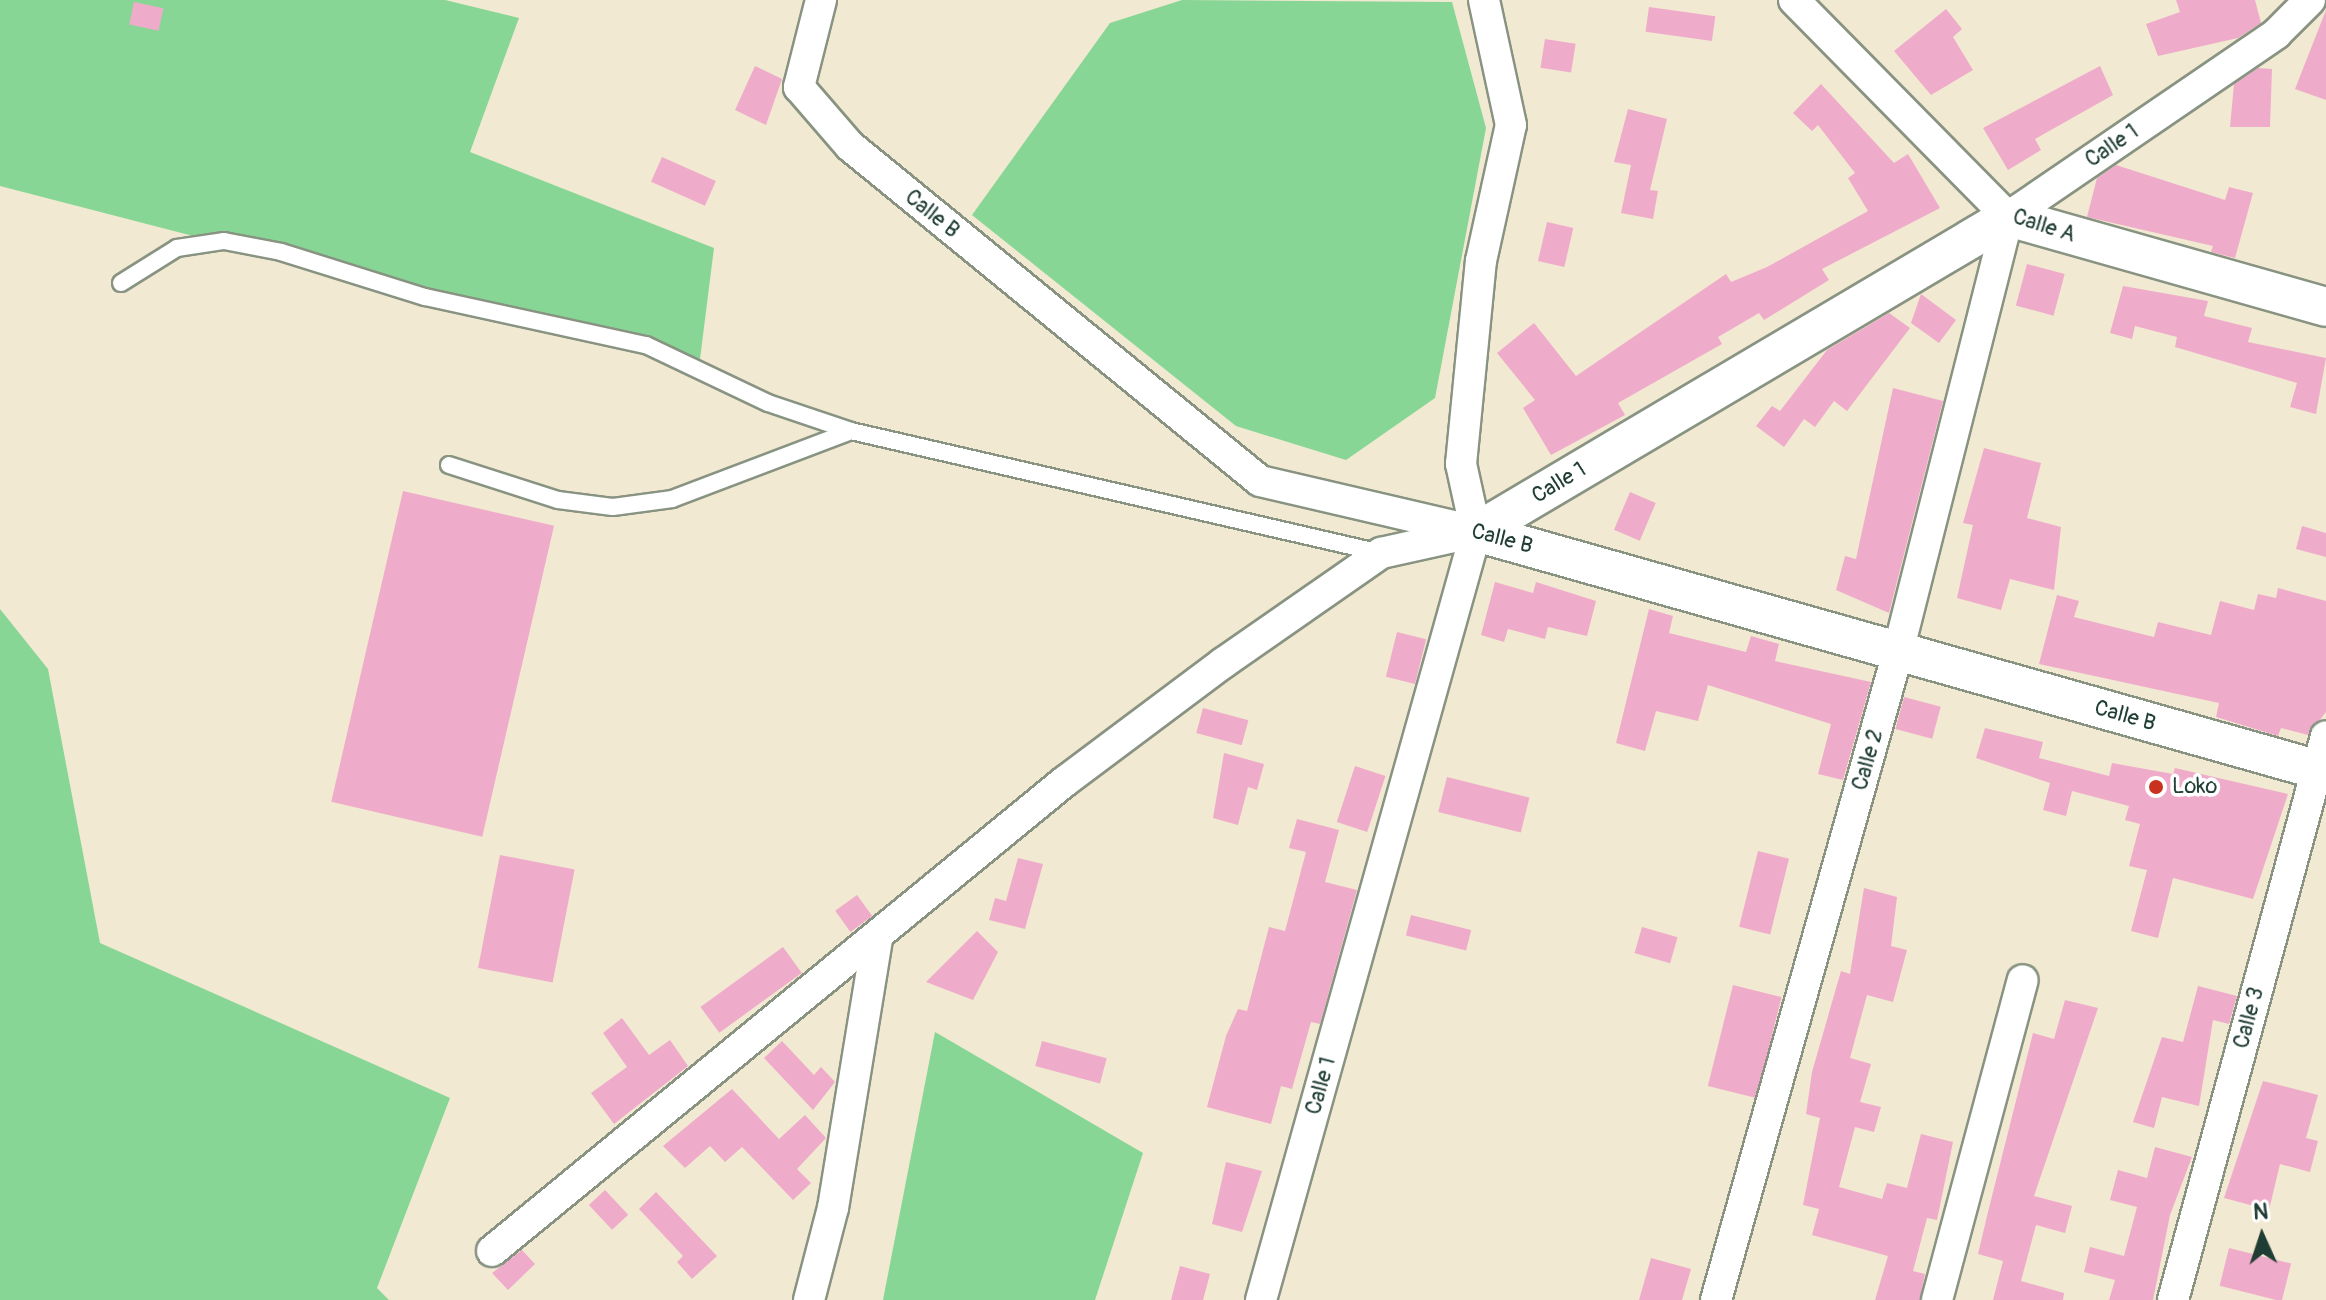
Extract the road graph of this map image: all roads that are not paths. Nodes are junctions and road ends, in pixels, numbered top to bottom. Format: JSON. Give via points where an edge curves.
{"nodes":[{"id":1,"x":821,"y":0,"type":"edge"},
{"id":2,"x":1484,"y":0,"type":"edge"},
{"id":3,"x":1794,"y":0,"type":"edge"},
{"id":4,"x":2310,"y":0,"type":"edge"},
{"id":5,"x":2008,"y":217,"type":"junction"},
{"id":6,"x":121,"y":283,"type":"dead end"},
{"id":7,"x":2326,"y":307,"type":"edge"},
{"id":8,"x":851,"y":431,"type":"junction"},
{"id":9,"x":449,"y":465,"type":"dead end"},
{"id":10,"x":1476,"y":532,"type":"junction"},
{"id":11,"x":1381,"y":553,"type":"junction"},
{"id":12,"x":1898,"y":652,"type":"junction"},
{"id":13,"x":2323,"y":759,"type":"edge"},
{"id":14,"x":877,"y":938,"type":"junction"},
{"id":15,"x":2023,"y":980,"type":"dead end"},
{"id":16,"x":492,"y":1251,"type":"dead end"},
{"id":17,"x":809,"y":1300,"type":"edge"},
{"id":18,"x":1261,"y":1300,"type":"edge"},
{"id":19,"x":1716,"y":1300,"type":"edge"},
{"id":20,"x":1937,"y":1300,"type":"edge"},
{"id":21,"x":2173,"y":1300,"type":"edge"}],
"edges":[{"from":1,"to":10,"type":"street","name":"Calle B","via":[[799,87],[850,146],[1260,481]]},
{"from":2,"to":10,"type":"street","via":[[1511,125],[1481,261],[1461,464]]},
{"from":3,"to":5,"type":"street","name":"Calle A"},
{"from":4,"to":5,"type":"street","name":"Calle 1","via":[[2276,34]]},
{"from":5,"to":7,"type":"street","name":"Calle A"},
{"from":5,"to":10,"type":"street","name":"Calle 1"},
{"from":5,"to":12,"type":"street","name":"Calle 2"},
{"from":6,"to":8,"type":"lane","via":[[177,248],[224,241],[267,249],[425,297],[646,345],[768,403]]},
{"from":8,"to":9,"type":"lane","via":[[672,499],[613,507],[558,500]]},
{"from":8,"to":11,"type":"lane"},
{"from":10,"to":11,"type":"street"},
{"from":10,"to":12,"type":"street","name":"Calle B"},
{"from":10,"to":18,"type":"street","name":"Calle 1"},
{"from":11,"to":14,"type":"street","via":[[1064,782]]},
{"from":12,"to":13,"type":"street","name":"Calle B"},
{"from":12,"to":19,"type":"street","name":"Calle 2"},
{"from":13,"to":21,"type":"street","name":"Calle 3"},
{"from":14,"to":16,"type":"street"},
{"from":14,"to":17,"type":"street","via":[[833,1208]]},
{"from":15,"to":20,"type":"street"}]}
